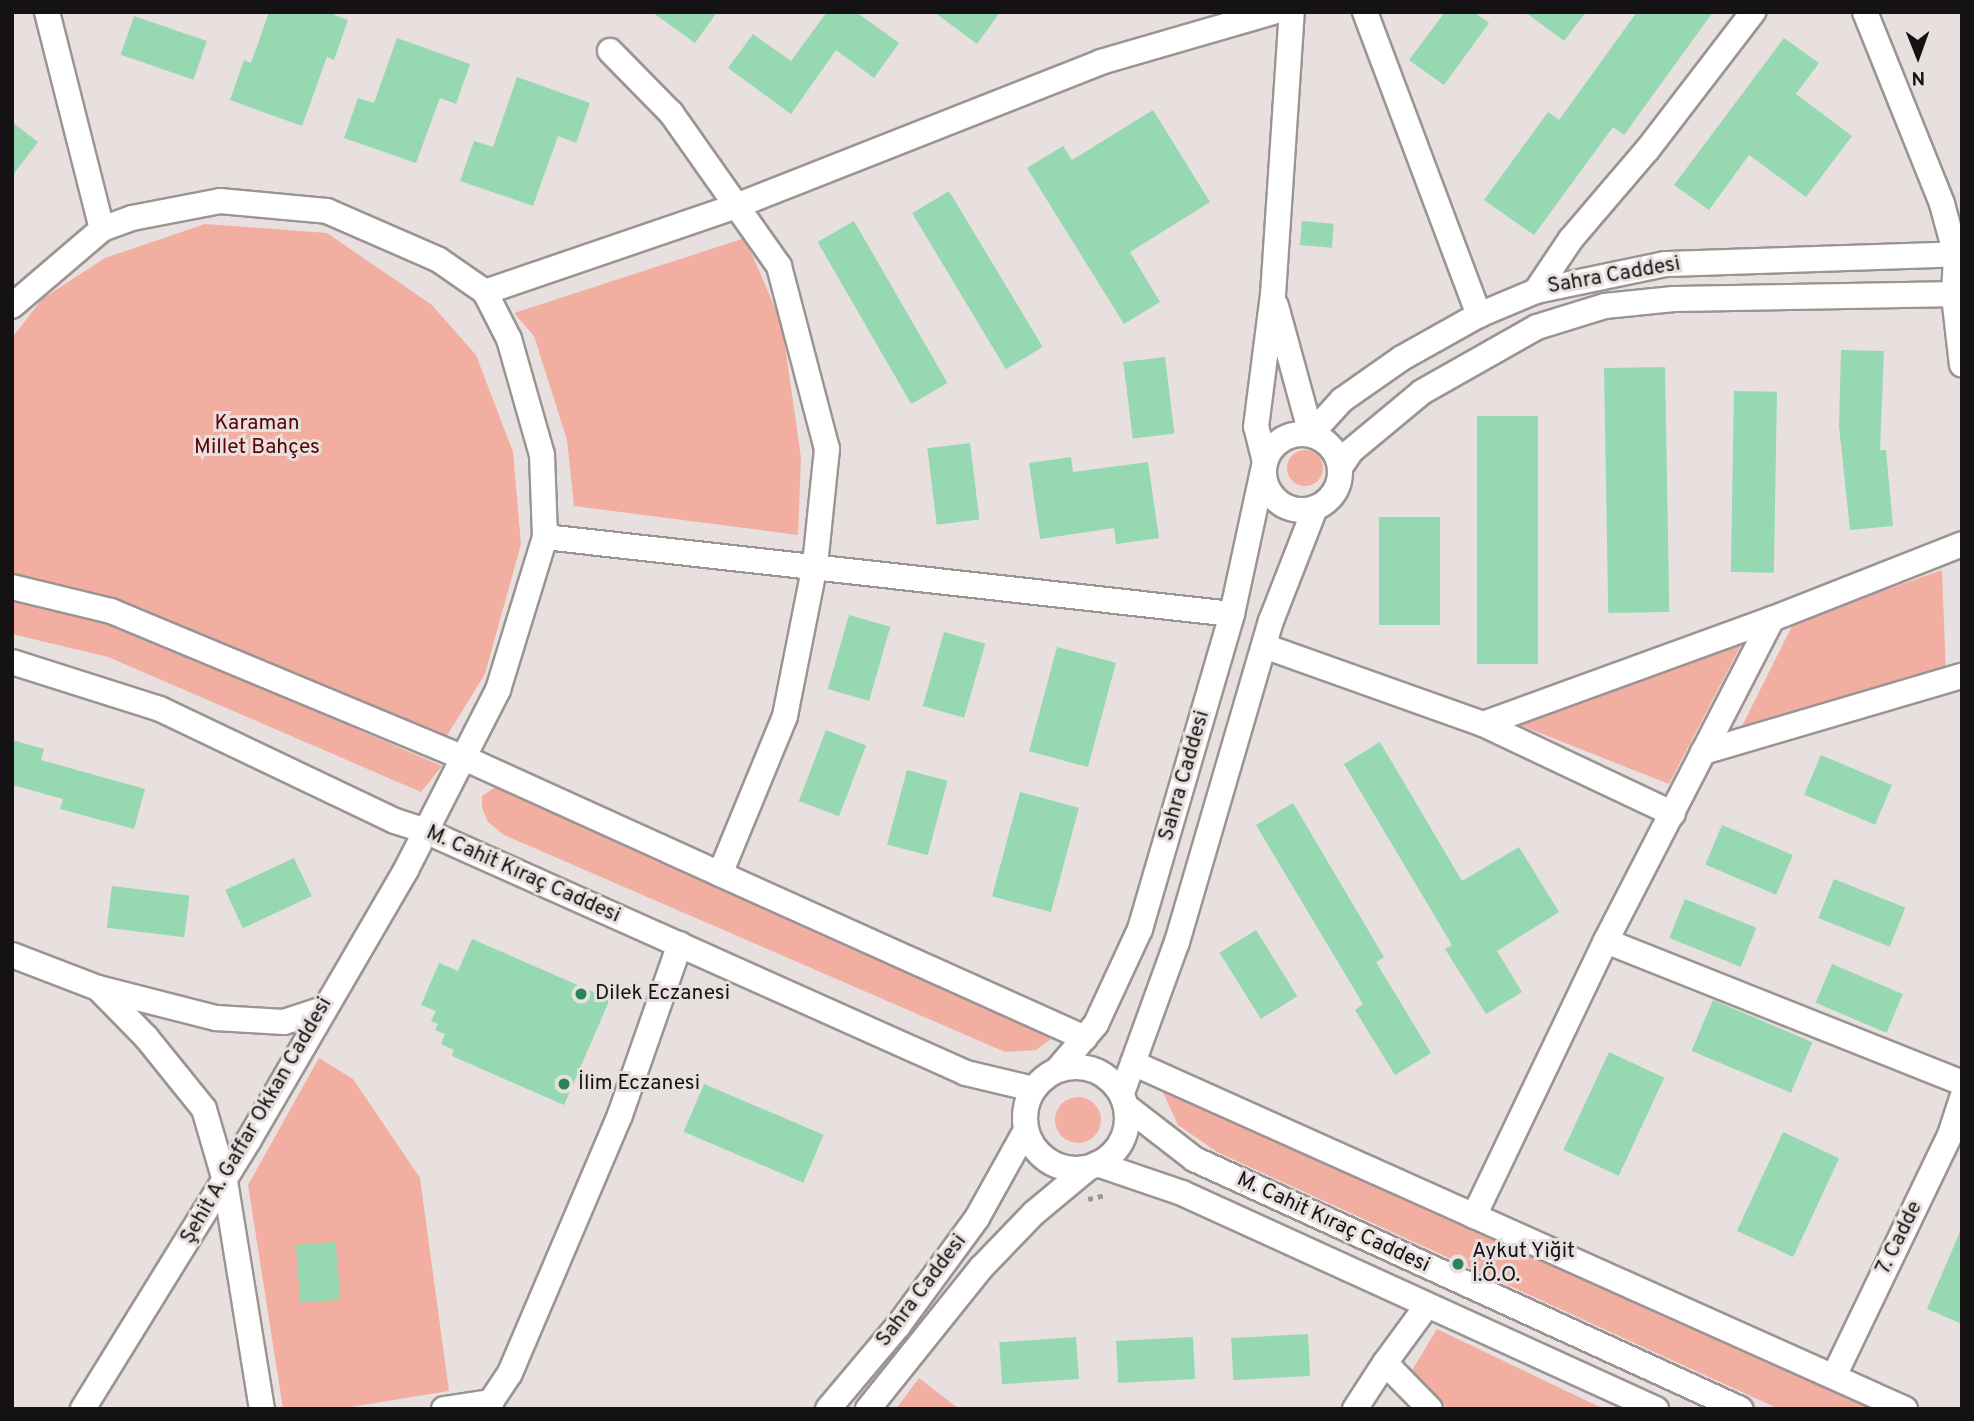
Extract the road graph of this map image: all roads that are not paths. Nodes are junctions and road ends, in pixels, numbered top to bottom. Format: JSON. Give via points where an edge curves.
{"nodes":[{"id":1,"x":47,"y":12,"type":"edge"},
{"id":2,"x":1365,"y":12,"type":"edge"},
{"id":3,"x":1753,"y":12,"type":"edge"},
{"id":4,"x":1865,"y":12,"type":"edge"},
{"id":5,"x":1292,"y":14,"type":"edge"},
{"id":6,"x":610,"y":51,"type":"dead end"},
{"id":7,"x":736,"y":206,"type":"junction"},
{"id":8,"x":102,"y":229,"type":"junction"},
{"id":9,"x":1959,"y":255,"type":"edge"},
{"id":10,"x":1536,"y":291,"type":"junction"},
{"id":11,"x":485,"y":292,"type":"junction"},
{"id":12,"x":1273,"y":295,"type":"junction"},
{"id":13,"x":1958,"y":295,"type":"edge"},
{"id":14,"x":12,"y":306,"type":"edge"},
{"id":15,"x":1479,"y":315,"type":"junction"},
{"id":16,"x":1962,"y":365,"type":"edge"},
{"id":17,"x":1311,"y":434,"type":"junction"},
{"id":18,"x":1265,"y":462,"type":"junction"},
{"id":19,"x":1341,"y":466,"type":"junction"},
{"id":20,"x":1315,"y":508,"type":"junction"},
{"id":21,"x":545,"y":537,"type":"junction"},
{"id":22,"x":1962,"y":544,"type":"edge"},
{"id":23,"x":815,"y":565,"type":"junction"},
{"id":24,"x":12,"y":587,"type":"edge"},
{"id":25,"x":1232,"y":614,"type":"junction"},
{"id":26,"x":1772,"y":619,"type":"junction"},
{"id":27,"x":1264,"y":646,"type":"junction"},
{"id":28,"x":12,"y":662,"type":"edge"},
{"id":29,"x":1962,"y":676,"type":"edge"},
{"id":30,"x":1483,"y":724,"type":"junction"},
{"id":31,"x":1703,"y":751,"type":"junction"},
{"id":32,"x":462,"y":757,"type":"junction"},
{"id":33,"x":1673,"y":814,"type":"junction"},
{"id":34,"x":423,"y":830,"type":"junction"},
{"id":35,"x":720,"y":874,"type":"junction"},
{"id":36,"x":1606,"y":941,"type":"junction"},
{"id":37,"x":680,"y":944,"type":"junction"},
{"id":38,"x":12,"y":955,"type":"edge"},
{"id":39,"x":98,"y":988,"type":"junction"},
{"id":40,"x":323,"y":1009,"type":"junction"},
{"id":41,"x":1085,"y":1038,"type":"junction"},
{"id":42,"x":1133,"y":1063,"type":"junction"},
{"id":43,"x":1058,"y":1069,"type":"junction"},
{"id":44,"x":1962,"y":1083,"type":"edge"},
{"id":45,"x":1033,"y":1089,"type":"junction"},
{"id":46,"x":1962,"y":1098,"type":"edge"},
{"id":47,"x":1124,"y":1100,"type":"junction"},
{"id":48,"x":1026,"y":1130,"type":"junction"},
{"id":49,"x":1093,"y":1166,"type":"junction"},
{"id":50,"x":225,"y":1181,"type":"junction"},
{"id":51,"x":1474,"y":1216,"type":"junction"},
{"id":52,"x":1426,"y":1307,"type":"junction"},
{"id":53,"x":1385,"y":1363,"type":"junction"},
{"id":54,"x":1834,"y":1376,"type":"junction"},
{"id":55,"x":489,"y":1405,"type":"edge"},
{"id":56,"x":83,"y":1409,"type":"edge"},
{"id":57,"x":262,"y":1409,"type":"edge"},
{"id":58,"x":444,"y":1409,"type":"edge"},
{"id":59,"x":828,"y":1409,"type":"edge"},
{"id":60,"x":868,"y":1409,"type":"edge"},
{"id":61,"x":1355,"y":1409,"type":"edge"},
{"id":62,"x":1430,"y":1409,"type":"edge"},
{"id":63,"x":1656,"y":1409,"type":"edge"},
{"id":64,"x":1740,"y":1409,"type":"edge"},
{"id":65,"x":1905,"y":1409,"type":"edge"}],
"edges":[{"from":1,"to":8,"type":"street"},
{"from":2,"to":15,"type":"street"},
{"from":3,"to":10,"type":"street","via":[[1572,239]]},
{"from":4,"to":9,"type":"street"},
{"from":5,"to":7,"type":"street","via":[[1101,62]]},
{"from":5,"to":12,"type":"street"},
{"from":6,"to":7,"type":"street","via":[[671,113]]},
{"from":7,"to":11,"type":"street"},
{"from":7,"to":23,"type":"street","via":[[779,266],[827,449]]},
{"from":8,"to":11,"type":"street","via":[[132,218],[220,201],[327,211],[439,260]]},
{"from":8,"to":14,"type":"street"},
{"from":9,"to":10,"type":"street","name":"Sahra Caddesi","via":[[1664,264]]},
{"from":9,"to":13,"type":"street"},
{"from":10,"to":15,"type":"street","name":"Sahra Caddesi"},
{"from":11,"to":21,"type":"street","name":"Şehit A. Gaffar Okkan Caddesi","via":[[509,339],[542,455]]},
{"from":12,"to":17,"type":"street"},
{"from":12,"to":18,"type":"street","via":[[1256,427]]},
{"from":13,"to":16,"type":"street"},
{"from":13,"to":19,"type":"street","name":"Sahra Caddesi","via":[[1674,299],[1605,306],[1537,327],[1422,392],[1351,451]]},
{"from":15,"to":17,"type":"street","name":"Sahra Caddesi","via":[[1342,400]]},
{"from":17,"to":18,"type":"street","via":[[1277,442]]},
{"from":17,"to":19,"type":"street","via":[[1331,446]]},
{"from":18,"to":20,"type":"street","via":[[1266,486],[1281,504],[1292,509]]},
{"from":18,"to":25,"type":"street","name":"Sahra Caddesi"},
{"from":19,"to":20,"type":"street","name":"Sahra Caddesi","via":[[1336,492]]},
{"from":20,"to":27,"type":"street","name":"Sahra Caddesi"},
{"from":21,"to":23,"type":"street"},
{"from":21,"to":32,"type":"street","name":"Şehit A. Gaffar Okkan Caddesi","via":[[498,690]]},
{"from":22,"to":26,"type":"street"},
{"from":23,"to":25,"type":"street"},
{"from":23,"to":35,"type":"street","via":[[785,716]]},
{"from":24,"to":32,"type":"street","via":[[111,611]]},
{"from":25,"to":41,"type":"street","name":"Sahra Caddesi","via":[[1140,929],[1096,1024]]},
{"from":26,"to":30,"type":"street"},
{"from":26,"to":31,"type":"street"},
{"from":27,"to":30,"type":"street"},
{"from":27,"to":42,"type":"street","name":"Sahra Caddesi","via":[[1177,942]]},
{"from":28,"to":34,"type":"street","name":"M. Cahit Kıraç Caddesi","via":[[160,709],[395,821]]},
{"from":29,"to":31,"type":"street"},
{"from":30,"to":33,"type":"street"},
{"from":31,"to":33,"type":"street"},
{"from":32,"to":34,"type":"street","name":"Şehit A. Gaffar Okkan Caddesi"},
{"from":32,"to":35,"type":"street"},
{"from":33,"to":36,"type":"street"},
{"from":34,"to":37,"type":"street","name":"M. Cahit Kıraç Caddesi"},
{"from":34,"to":40,"type":"street","name":"Şehit A. Gaffar Okkan Caddesi","via":[[406,870]]},
{"from":35,"to":41,"type":"street"},
{"from":36,"to":44,"type":"street"},
{"from":36,"to":51,"type":"street"},
{"from":37,"to":45,"type":"street","name":"M. Cahit Kıraç Caddesi","via":[[966,1073]]},
{"from":37,"to":55,"type":"street","via":[[620,1115],[510,1373]]},
{"from":38,"to":39,"type":"street"},
{"from":39,"to":40,"type":"street","via":[[216,1018],[252,1022],[284,1022]]},
{"from":39,"to":50,"type":"street","via":[[146,1037],[204,1109]]},
{"from":40,"to":50,"type":"street","name":"Şehit A. Gaffar Okkan Caddesi"},
{"from":41,"to":43,"type":"street","name":"Sahra Caddesi"},
{"from":42,"to":47,"type":"street","name":"Sahra Caddesi"},
{"from":42,"to":51,"type":"street"},
{"from":43,"to":45,"type":"street"},
{"from":43,"to":47,"type":"street","via":[[1094,1070],[1113,1081]]},
{"from":45,"to":48,"type":"street","via":[[1024,1116]]},
{"from":46,"to":54,"type":"street","name":"7. Cadde","via":[[1950,1135]]},
{"from":47,"to":49,"type":"street","via":[[1124,1138]]},
{"from":47,"to":64,"type":"street","name":"M. Cahit Kıraç Caddesi","via":[[1194,1159]]},
{"from":48,"to":49,"type":"street","via":[[1032,1144],[1049,1161],[1072,1169]]},
{"from":48,"to":59,"type":"street","name":"Sahra Caddesi","via":[[977,1218],[898,1326]]},
{"from":49,"to":52,"type":"street","name":"M. Cahit Kıraç Caddesi","via":[[1182,1193]]},
{"from":49,"to":60,"type":"street","name":"Sahra Caddesi","via":[[1034,1213],[981,1268]]},
{"from":50,"to":56,"type":"street","name":"Şehit A. Gaffar Okkan Caddesi"},
{"from":50,"to":57,"type":"street"},
{"from":51,"to":54,"type":"street"},
{"from":52,"to":53,"type":"street"},
{"from":52,"to":63,"type":"street","name":"M. Cahit Kıraç Caddesi"},
{"from":53,"to":61,"type":"street"},
{"from":53,"to":62,"type":"street"},
{"from":54,"to":65,"type":"street"},
{"from":55,"to":58,"type":"street"}]}
